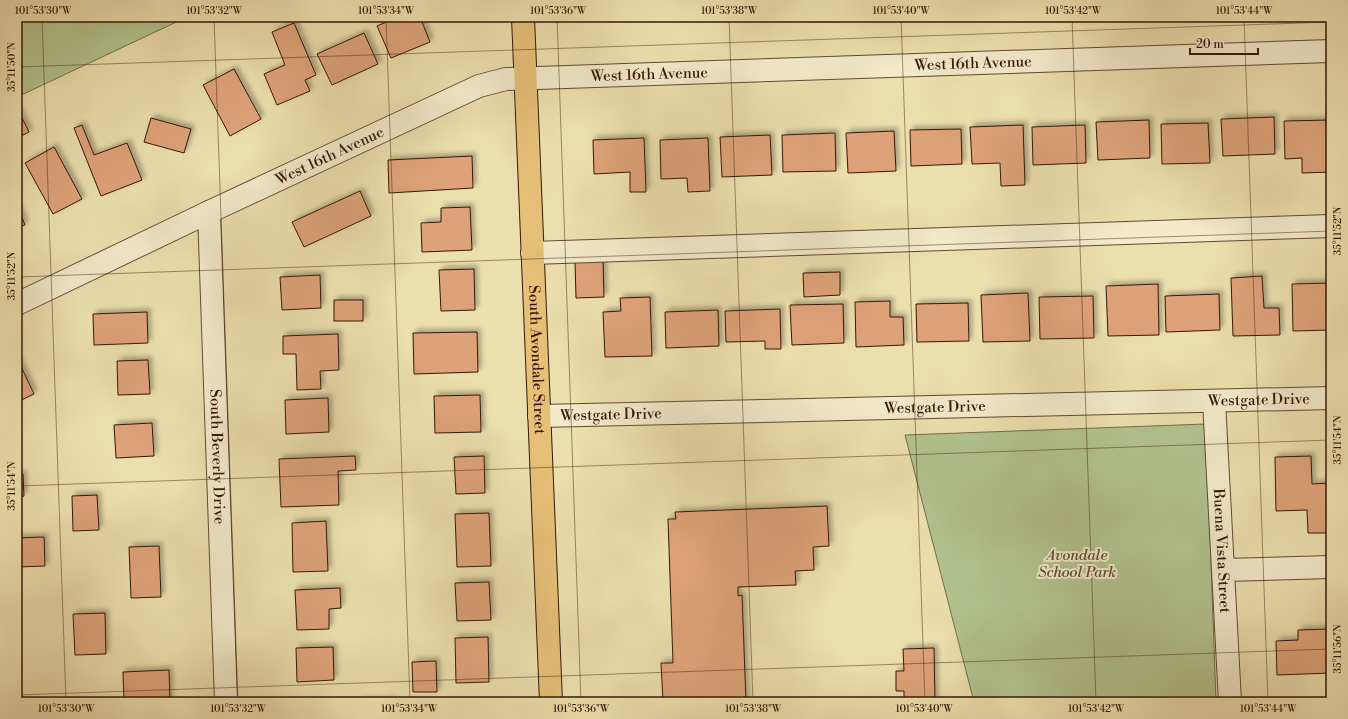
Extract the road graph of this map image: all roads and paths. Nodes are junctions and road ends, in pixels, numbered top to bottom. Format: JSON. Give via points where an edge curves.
{"nodes":[{"id":1,"x":523,"y":17,"type":"edge"},
{"id":2,"x":1331,"y":51,"type":"edge"},
{"id":3,"x":525,"y":78,"type":"junction"},
{"id":4,"x":209,"y":212,"type":"junction"},
{"id":5,"x":1331,"y":226,"type":"edge"},
{"id":6,"x":532,"y":253,"type":"junction"},
{"id":7,"x":17,"y":304,"type":"edge"},
{"id":8,"x":1331,"y":398,"type":"edge"},
{"id":9,"x":1214,"y":400,"type":"junction"},
{"id":10,"x":539,"y":416,"type":"junction"},
{"id":11,"x":1331,"y":567,"type":"edge"},
{"id":12,"x":1224,"y":570,"type":"junction"},
{"id":13,"x":226,"y":702,"type":"edge"},
{"id":14,"x":551,"y":702,"type":"edge"},
{"id":15,"x":1230,"y":702,"type":"edge"}],
"edges":[{"from":1,"to":3,"type":"main road","name":"South Avondale Street"},
{"from":2,"to":3,"type":"street","name":"West 16th Avenue"},
{"from":3,"to":4,"type":"street","name":"West 16th Avenue","via":[[506,79],[479,86]]},
{"from":3,"to":6,"type":"main road","name":"South Avondale Street"},
{"from":4,"to":7,"type":"street","name":"West 16th Avenue"},
{"from":4,"to":13,"type":"street","name":"South Beverly Drive"},
{"from":5,"to":6,"type":"street"},
{"from":6,"to":10,"type":"main road","name":"South Avondale Street"},
{"from":8,"to":9,"type":"street","name":"Westgate Drive"},
{"from":9,"to":10,"type":"street","name":"Westgate Drive"},
{"from":9,"to":12,"type":"street","name":"Buena Vista Street"},
{"from":10,"to":14,"type":"main road","name":"South Avondale Street"},
{"from":11,"to":12,"type":"street"},
{"from":12,"to":15,"type":"street","name":"Buena Vista Street"}]}
